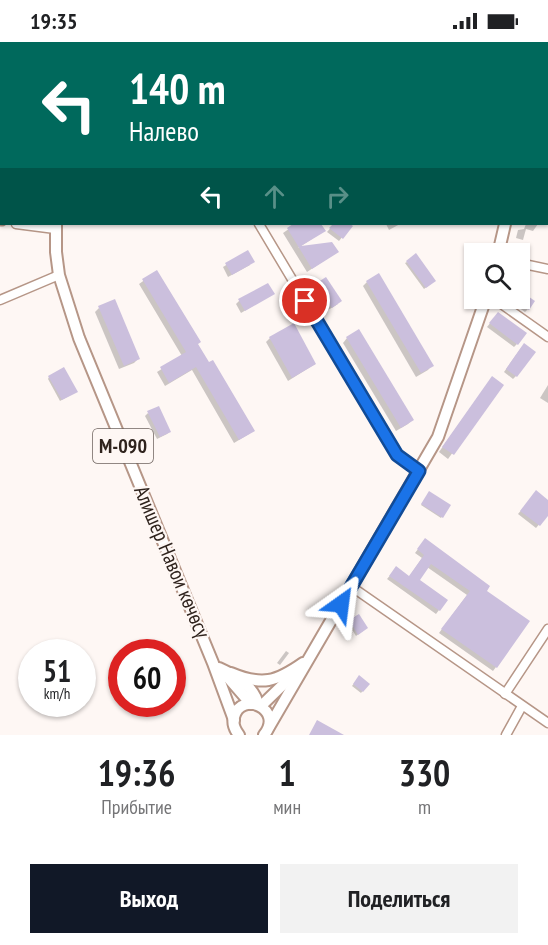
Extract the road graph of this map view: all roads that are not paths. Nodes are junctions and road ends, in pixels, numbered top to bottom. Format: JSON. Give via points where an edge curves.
{"nodes":[{"id":1,"x":36,"y":225,"type":"edge"},
{"id":2,"x":260,"y":225,"type":"edge"},
{"id":3,"x":505,"y":225,"type":"edge"},
{"id":4,"x":56,"y":226,"type":"edge"},
{"id":5,"x":501,"y":243,"type":"edge"},
{"id":6,"x":530,"y":265,"type":"edge"},
{"id":7,"x":548,"y":269,"type":"edge"},
{"id":8,"x":59,"y":275,"type":"junction"},
{"id":9,"x":0,"y":300,"type":"edge"},
{"id":10,"x":482,"y":309,"type":"edge"},
{"id":11,"x":508,"y":309,"type":"edge"},
{"id":12,"x":548,"y":337,"type":"edge"},
{"id":13,"x":419,"y":471,"type":"junction"},
{"id":14,"x":352,"y":586,"type":"junction"},
{"id":15,"x":548,"y":629,"type":"edge"},
{"id":16,"x":306,"y":661,"type":"junction"},
{"id":17,"x":216,"y":665,"type":"junction"},
{"id":18,"x":231,"y":673,"type":"junction"},
{"id":19,"x":505,"y":694,"type":"junction"},
{"id":20,"x":256,"y":705,"type":"junction"},
{"id":21,"x":522,"y":706,"type":"junction"},
{"id":22,"x":548,"y":723,"type":"edge"},
{"id":23,"x":235,"y":729,"type":"edge"},
{"id":24,"x":267,"y":731,"type":"edge"},
{"id":25,"x":506,"y":735,"type":"edge"}],
"edges":[{"from":1,"to":4,"type":"street"},
{"from":2,"to":13,"type":"street","via":[[397,455]]},
{"from":3,"to":5,"type":"main road"},
{"from":4,"to":8,"type":"main road","name":"Алишер Навои көчөсү","number":"М-090"},
{"from":6,"to":7,"type":"street"},
{"from":8,"to":9,"type":"street"},
{"from":8,"to":17,"type":"main road","name":"Алишер Навои көчөсү","number":"М-090","via":[[79,338]]},
{"from":10,"to":13,"type":"main road","via":[[438,436]]},
{"from":11,"to":12,"type":"street"},
{"from":13,"to":14,"type":"main road"},
{"from":14,"to":16,"type":"main road"},
{"from":14,"to":19,"type":"street"},
{"from":15,"to":19,"type":"street"},
{"from":16,"to":18,"type":"main road","via":[[268,681]]},
{"from":16,"to":20,"type":"main road"},
{"from":16,"to":24,"type":"main road"},
{"from":17,"to":18,"type":"main road"},
{"from":17,"to":20,"type":"main road","name":"Алишер Навои көчөсү","number":"М-090"},
{"from":17,"to":23,"type":"main road","name":"Алишер Навои көчөсү","number":"М-090"},
{"from":18,"to":20,"type":"main road","via":[[256,696]]},
{"from":19,"to":21,"type":"street"},
{"from":20,"to":23,"type":"main road","number":"М-090","via":[[241,708]]},
{"from":20,"to":24,"type":"main road","number":"М-090","via":[[268,714]]},
{"from":21,"to":22,"type":"street"},
{"from":21,"to":25,"type":"street"}]}
